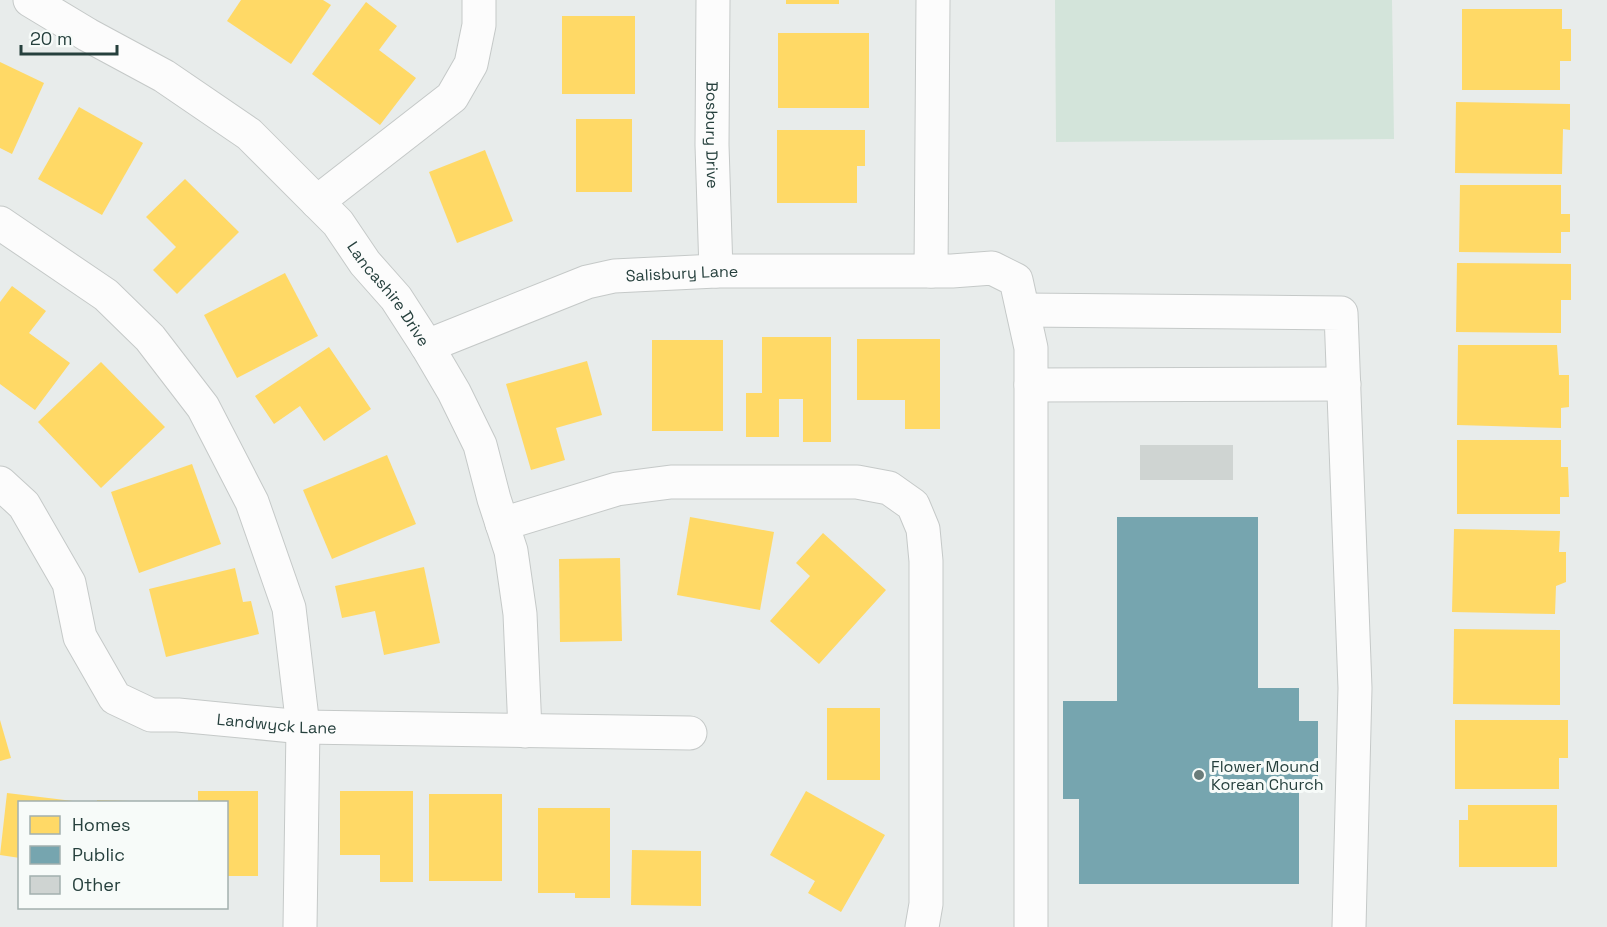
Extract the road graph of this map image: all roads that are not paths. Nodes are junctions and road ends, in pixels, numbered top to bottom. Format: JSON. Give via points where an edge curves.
{"nodes":[{"id":1,"x":30,"y":0,"type":"edge"},
{"id":2,"x":478,"y":0,"type":"edge"},
{"id":3,"x":713,"y":0,"type":"edge"},
{"id":4,"x":933,"y":0,"type":"edge"},
{"id":5,"x":317,"y":202,"type":"junction"},
{"id":6,"x":0,"y":223,"type":"edge"},
{"id":7,"x":716,"y":271,"type":"junction"},
{"id":8,"x":942,"y":271,"type":"junction"},
{"id":9,"x":1023,"y":310,"type":"junction"},
{"id":10,"x":427,"y":345,"type":"junction"},
{"id":11,"x":1344,"y":384,"type":"junction"},
{"id":12,"x":1031,"y":385,"type":"junction"},
{"id":13,"x":0,"y":483,"type":"edge"},
{"id":14,"x":502,"y":524,"type":"junction"},
{"id":15,"x":303,"y":728,"type":"junction"},
{"id":16,"x":525,"y":731,"type":"junction"},
{"id":17,"x":690,"y":733,"type":"dead end"},
{"id":18,"x":300,"y":927,"type":"edge"},
{"id":19,"x":922,"y":927,"type":"edge"},
{"id":20,"x":1030,"y":927,"type":"edge"},
{"id":21,"x":1349,"y":927,"type":"edge"}],
"edges":[{"from":1,"to":5,"type":"street","name":"Lancashire Drive","via":[[164,76],[249,134]]},
{"from":2,"to":5,"type":"street","via":[[479,25],[471,64],[452,97]]},
{"from":3,"to":7,"type":"street","name":"Bosbury Drive"},
{"from":4,"to":8,"type":"street"},
{"from":5,"to":10,"type":"street","name":"Lancashire Drive","via":[[396,298]]},
{"from":6,"to":15,"type":"street","via":[[106,295],[150,338],[203,407],[252,502],[289,608]]},
{"from":7,"to":8,"type":"street","name":"Salisbury Lane"},
{"from":7,"to":10,"type":"street","name":"Salisbury Lane","via":[[614,276],[587,282]]},
{"from":8,"to":9,"type":"street","name":"Salisbury Lane","via":[[992,268],[1016,280]]},
{"from":9,"to":11,"type":"street","via":[[1341,313]]},
{"from":9,"to":12,"type":"street","via":[[1031,348]]},
{"from":10,"to":14,"type":"street","name":"Lancashire Drive","via":[[480,445]]},
{"from":11,"to":12,"type":"street"},
{"from":11,"to":21,"type":"street","via":[[1355,688]]},
{"from":12,"to":20,"type":"street"},
{"from":13,"to":15,"type":"street","name":"Landwyck Lane","via":[[24,505],[69,583],[80,637],[115,698],[151,715]]},
{"from":14,"to":16,"type":"street","name":"Lancashire Drive","via":[[511,551],[520,614]]},
{"from":14,"to":19,"type":"street","via":[[617,489],[671,482],[857,482],[889,488],[913,505],[923,529],[926,561],[926,904]]},
{"from":15,"to":16,"type":"street","name":"Landwyck Lane"},
{"from":15,"to":18,"type":"street"},
{"from":16,"to":17,"type":"street","name":"Landwyck Lane"}]}
